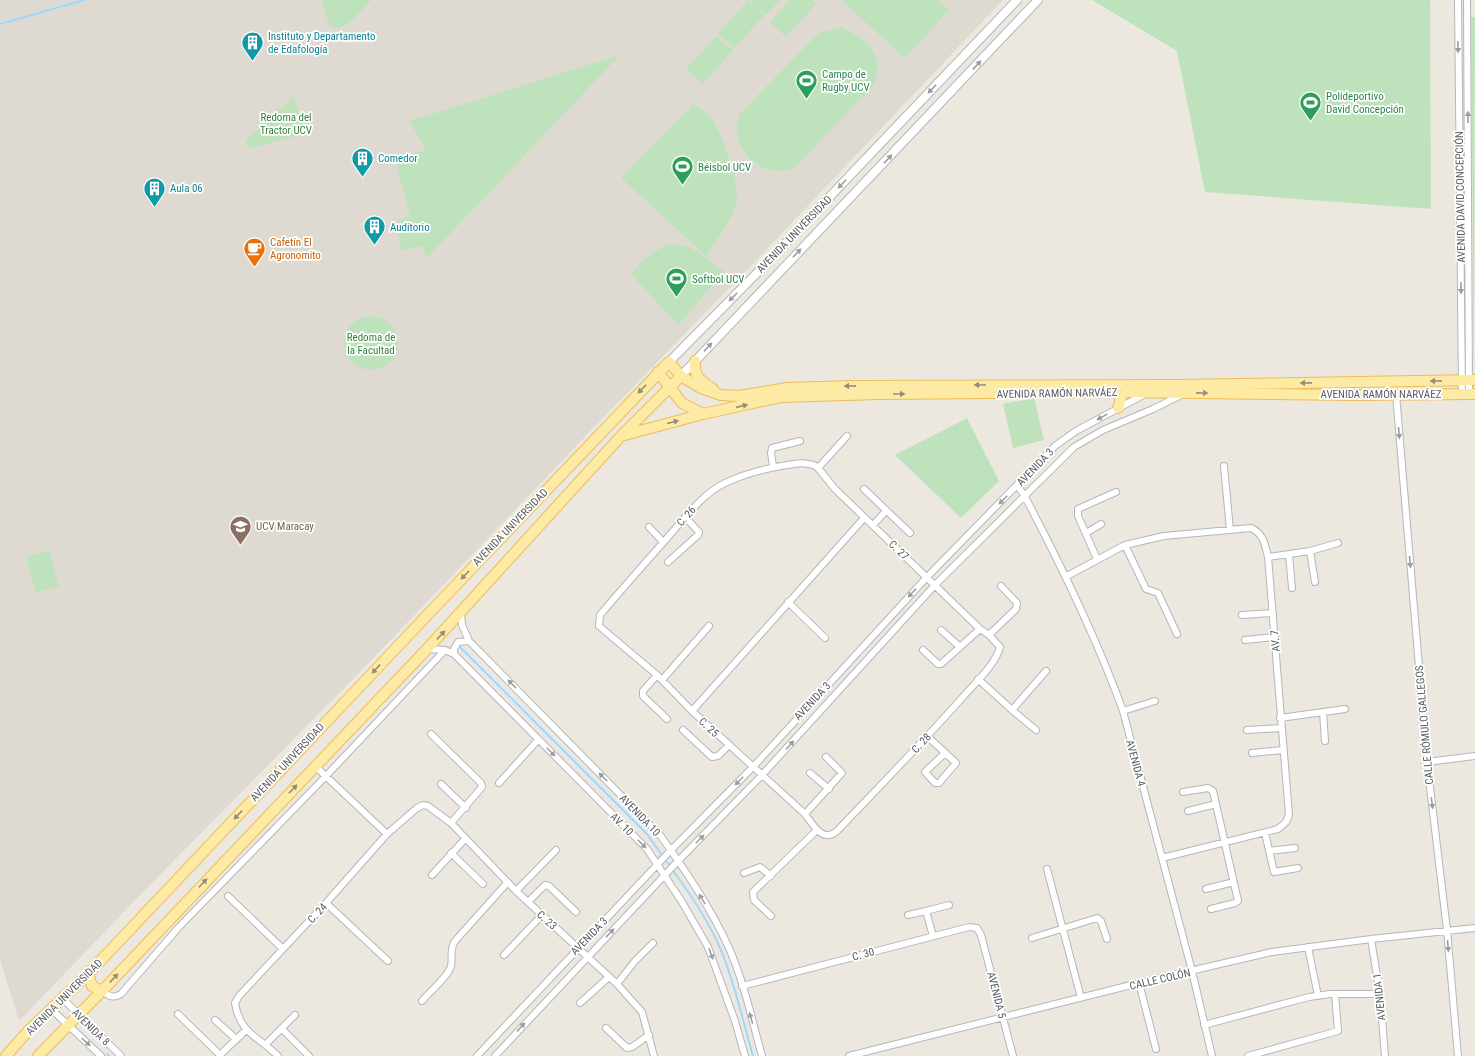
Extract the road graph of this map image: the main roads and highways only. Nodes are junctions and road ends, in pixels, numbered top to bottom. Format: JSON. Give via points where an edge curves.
{"nodes":[{"id":1,"x":695,"y":361,"type":"road end"},
{"id":2,"x":669,"y":362,"type":"joint"},
{"id":3,"x":658,"y":372,"type":"junction"},
{"id":4,"x":682,"y":376,"type":"junction"},
{"id":5,"x":1469,"y":380,"type":"edge"},
{"id":6,"x":669,"y":388,"type":"junction"},
{"id":7,"x":1116,"y":392,"type":"junction"},
{"id":8,"x":1469,"y":394,"type":"edge"},
{"id":9,"x":721,"y":395,"type":"junction"},
{"id":10,"x":1118,"y":408,"type":"road end"},
{"id":11,"x":704,"y":414,"type":"junction"},
{"id":12,"x":621,"y":436,"type":"junction"},
{"id":13,"x":88,"y":974,"type":"junction"},
{"id":14,"x":102,"y":991,"type":"junction"},
{"id":15,"x":6,"y":1056,"type":"edge"},
{"id":16,"x":38,"y":1056,"type":"edge"}],
"edges":[{"from":1,"to":9,"type":"main road","via":[[694,372],[699,379]]},
{"from":2,"to":3,"type":"main road","name":"AVENIDA UNIVERSIDAD"},
{"from":2,"to":4,"type":"main road","name":"AVENIDA RAMÓN NARVÁEZ"},
{"from":3,"to":6,"type":"main road"},
{"from":3,"to":13,"type":"main road","name":"AVENIDA UNIVERSIDAD","one_way":true},
{"from":4,"to":6,"type":"main road","name":"AVENIDA UNIVERSIDAD"},
{"from":4,"to":9,"type":"main road","name":"AVENIDA RAMÓN NARVÁEZ","via":[[700,388]]},
{"from":5,"to":9,"type":"main road","name":"AVENIDA RAMÓN NARVÁEZ","one_way":true,"via":[[1175,385],[850,386],[787,388],[738,396]]},
{"from":6,"to":11,"type":"main road","via":[[682,403]]},
{"from":6,"to":12,"type":"main road","name":"AVENIDA UNIVERSIDAD"},
{"from":7,"to":8,"type":"main road","name":"AVENIDA RAMÓN NARVÁEZ","one_way":true},
{"from":7,"to":10,"type":"main road","via":[[1121,399]]},
{"from":11,"to":7,"type":"main road","name":"AVENIDA RAMÓN NARVÁEZ","one_way":true,"via":[[781,397]]},
{"from":12,"to":11,"type":"main road","name":"AVENIDA RAMÓN NARVÁEZ","one_way":true},
{"from":14,"to":12,"type":"main road","name":"AVENIDA UNIVERSIDAD","one_way":true,"via":[[428,649]]},
{"from":13,"to":14,"type":"main road","via":[[92,986]]},
{"from":13,"to":15,"type":"main road","name":"AVENIDA UNIVERSIDAD"},
{"from":14,"to":16,"type":"main road","name":"AVENIDA UNIVERSIDAD"}]}
